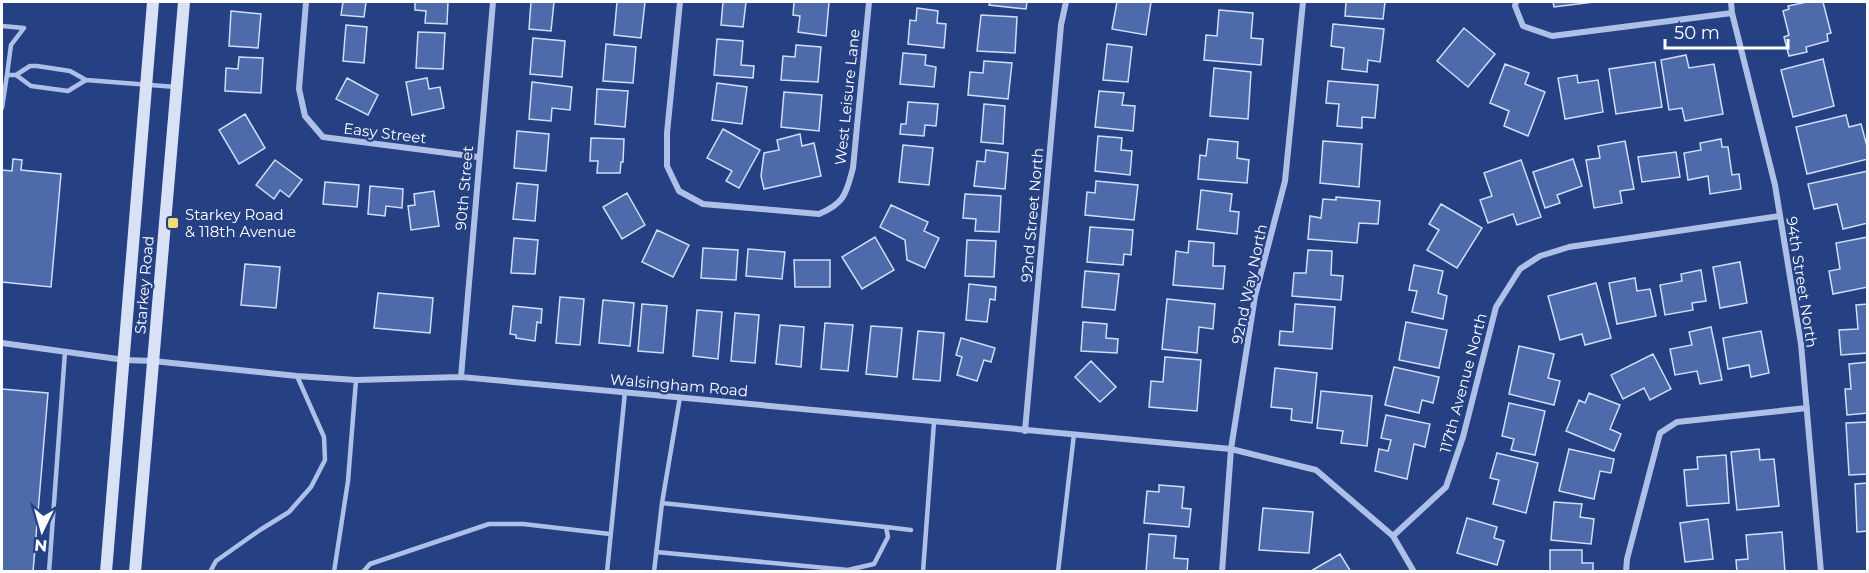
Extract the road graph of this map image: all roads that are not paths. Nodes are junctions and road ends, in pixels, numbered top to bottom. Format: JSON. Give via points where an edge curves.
{"nodes":[{"id":1,"x":153,"y":2,"type":"edge"},
{"id":2,"x":184,"y":2,"type":"edge"},
{"id":3,"x":306,"y":2,"type":"edge"},
{"id":4,"x":493,"y":2,"type":"edge"},
{"id":5,"x":680,"y":2,"type":"edge"},
{"id":6,"x":869,"y":2,"type":"edge"},
{"id":7,"x":1066,"y":2,"type":"edge"},
{"id":8,"x":1303,"y":2,"type":"edge"},
{"id":9,"x":1516,"y":2,"type":"edge"},
{"id":10,"x":1731,"y":2,"type":"edge"},
{"id":11,"x":1732,"y":13,"type":"junction"},
{"id":12,"x":2,"y":26,"type":"edge"},
{"id":13,"x":7,"y":75,"type":"junction"},
{"id":14,"x":16,"y":75,"type":"junction"},
{"id":15,"x":86,"y":80,"type":"junction"},
{"id":16,"x":146,"y":85,"type":"junction"},
{"id":17,"x":176,"y":87,"type":"junction"},
{"id":18,"x":2,"y":108,"type":"edge"},
{"id":19,"x":478,"y":157,"type":"junction"},
{"id":20,"x":1780,"y":216,"type":"junction"},
{"id":21,"x":2,"y":343,"type":"edge"},
{"id":22,"x":65,"y":352,"type":"junction"},
{"id":23,"x":125,"y":360,"type":"junction"},
{"id":24,"x":153,"y":361,"type":"junction"},
{"id":25,"x":297,"y":376,"type":"junction"},
{"id":26,"x":461,"y":377,"type":"junction"},
{"id":27,"x":356,"y":380,"type":"junction"},
{"id":28,"x":625,"y":392,"type":"junction"},
{"id":29,"x":680,"y":397,"type":"junction"},
{"id":30,"x":1807,"y":408,"type":"junction"},
{"id":31,"x":934,"y":422,"type":"junction"},
{"id":32,"x":1025,"y":431,"type":"junction"},
{"id":33,"x":1074,"y":434,"type":"junction"},
{"id":34,"x":1231,"y":449,"type":"junction"},
{"id":35,"x":662,"y":503,"type":"junction"},
{"id":36,"x":886,"y":527,"type":"junction"},
{"id":37,"x":911,"y":530,"type":"dead end"},
{"id":38,"x":610,"y":534,"type":"junction"},
{"id":39,"x":1393,"y":536,"type":"junction"},
{"id":40,"x":656,"y":552,"type":"junction"},
{"id":41,"x":49,"y":572,"type":"edge"},
{"id":42,"x":106,"y":572,"type":"edge"},
{"id":43,"x":135,"y":572,"type":"edge"},
{"id":44,"x":210,"y":572,"type":"edge"},
{"id":45,"x":334,"y":572,"type":"edge"},
{"id":46,"x":363,"y":572,"type":"edge"},
{"id":47,"x":607,"y":572,"type":"edge"},
{"id":48,"x":654,"y":572,"type":"edge"},
{"id":49,"x":923,"y":572,"type":"edge"},
{"id":50,"x":1058,"y":572,"type":"edge"},
{"id":51,"x":1222,"y":572,"type":"edge"},
{"id":52,"x":1414,"y":572,"type":"edge"},
{"id":53,"x":1626,"y":572,"type":"edge"},
{"id":54,"x":1821,"y":572,"type":"edge"}],
"edges":[{"from":1,"to":16,"type":"main road","name":"Starkey Road"},
{"from":2,"to":17,"type":"main road","name":"Starkey Road"},
{"from":3,"to":19,"type":"street","name":"Easy Street","via":[[299,89],[305,116],[323,137]]},
{"from":4,"to":19,"type":"street","name":"90th Street"},
{"from":5,"to":6,"type":"street","name":"West Leisure Lane","via":[[667,133],[667,166],[679,191],[703,204],[819,214],[834,208],[846,194],[853,168]]},
{"from":7,"to":32,"type":"street","name":"92nd Street North"},
{"from":8,"to":34,"type":"street","name":"92nd Way North","via":[[1285,181],[1255,297]]},
{"from":9,"to":11,"type":"street","via":[[1523,26],[1552,36]]},
{"from":10,"to":11,"type":"street","name":"94th Street North"},
{"from":11,"to":20,"type":"street","name":"94th Street North"},
{"from":12,"to":13,"type":"lane","via":[[24,28],[11,45]]},
{"from":13,"to":14,"type":"lane"},
{"from":13,"to":18,"type":"lane"},
{"from":14,"to":15,"type":"lane","via":[[37,66],[70,70]]},
{"from":14,"to":15,"type":"lane","via":[[31,86],[68,91]]},
{"from":15,"to":16,"type":"lane"},
{"from":16,"to":17,"type":"lane"},
{"from":16,"to":23,"type":"main road","name":"Starkey Road"},
{"from":17,"to":24,"type":"main road","name":"Starkey Road"},
{"from":19,"to":26,"type":"street","name":"90th Street"},
{"from":20,"to":30,"type":"street","name":"94th Street North"},
{"from":20,"to":39,"type":"street","name":"117th Avenue North","via":[[1569,247],[1540,256],[1520,269],[1496,307],[1446,487]]},
{"from":21,"to":22,"type":"street","name":"Walsingham Road"},
{"from":22,"to":23,"type":"street","name":"Walsingham Road"},
{"from":22,"to":41,"type":"lane"},
{"from":23,"to":24,"type":"street","name":"Walsingham Road"},
{"from":23,"to":42,"type":"main road","name":"Starkey Road"},
{"from":24,"to":25,"type":"street","name":"Walsingham Road"},
{"from":24,"to":43,"type":"main road","name":"Starkey Road"},
{"from":25,"to":27,"type":"street","name":"Walsingham Road"},
{"from":25,"to":44,"type":"lane","via":[[324,436],[325,460],[311,488],[289,512],[216,561]]},
{"from":26,"to":27,"type":"street","name":"Walsingham Road"},
{"from":26,"to":28,"type":"street","name":"Walsingham Road"},
{"from":27,"to":45,"type":"lane","via":[[348,481]]},
{"from":28,"to":29,"type":"street","name":"Walsingham Road"},
{"from":28,"to":38,"type":"lane"},
{"from":29,"to":31,"type":"street","name":"Walsingham Road"},
{"from":29,"to":35,"type":"lane"},
{"from":30,"to":53,"type":"street","via":[[1677,422],[1660,433]]},
{"from":30,"to":54,"type":"street","name":"94th Street North"},
{"from":31,"to":32,"type":"street","name":"Walsingham Road"},
{"from":31,"to":49,"type":"lane"},
{"from":32,"to":33,"type":"street","name":"Walsingham Road"},
{"from":33,"to":34,"type":"street","name":"Walsingham Road"},
{"from":33,"to":50,"type":"lane"},
{"from":34,"to":39,"type":"street","name":"Walsingham Road","via":[[1316,470]]},
{"from":34,"to":51,"type":"street","name":"92nd Way North"},
{"from":35,"to":36,"type":"lane"},
{"from":35,"to":40,"type":"lane"},
{"from":36,"to":37,"type":"lane"},
{"from":36,"to":40,"type":"lane","via":[[888,537],[874,564],[848,570]]},
{"from":38,"to":46,"type":"lane","via":[[489,524],[370,564]]},
{"from":38,"to":47,"type":"lane"},
{"from":39,"to":52,"type":"street","name":"Walsingham Road"},
{"from":40,"to":48,"type":"lane"}]}
